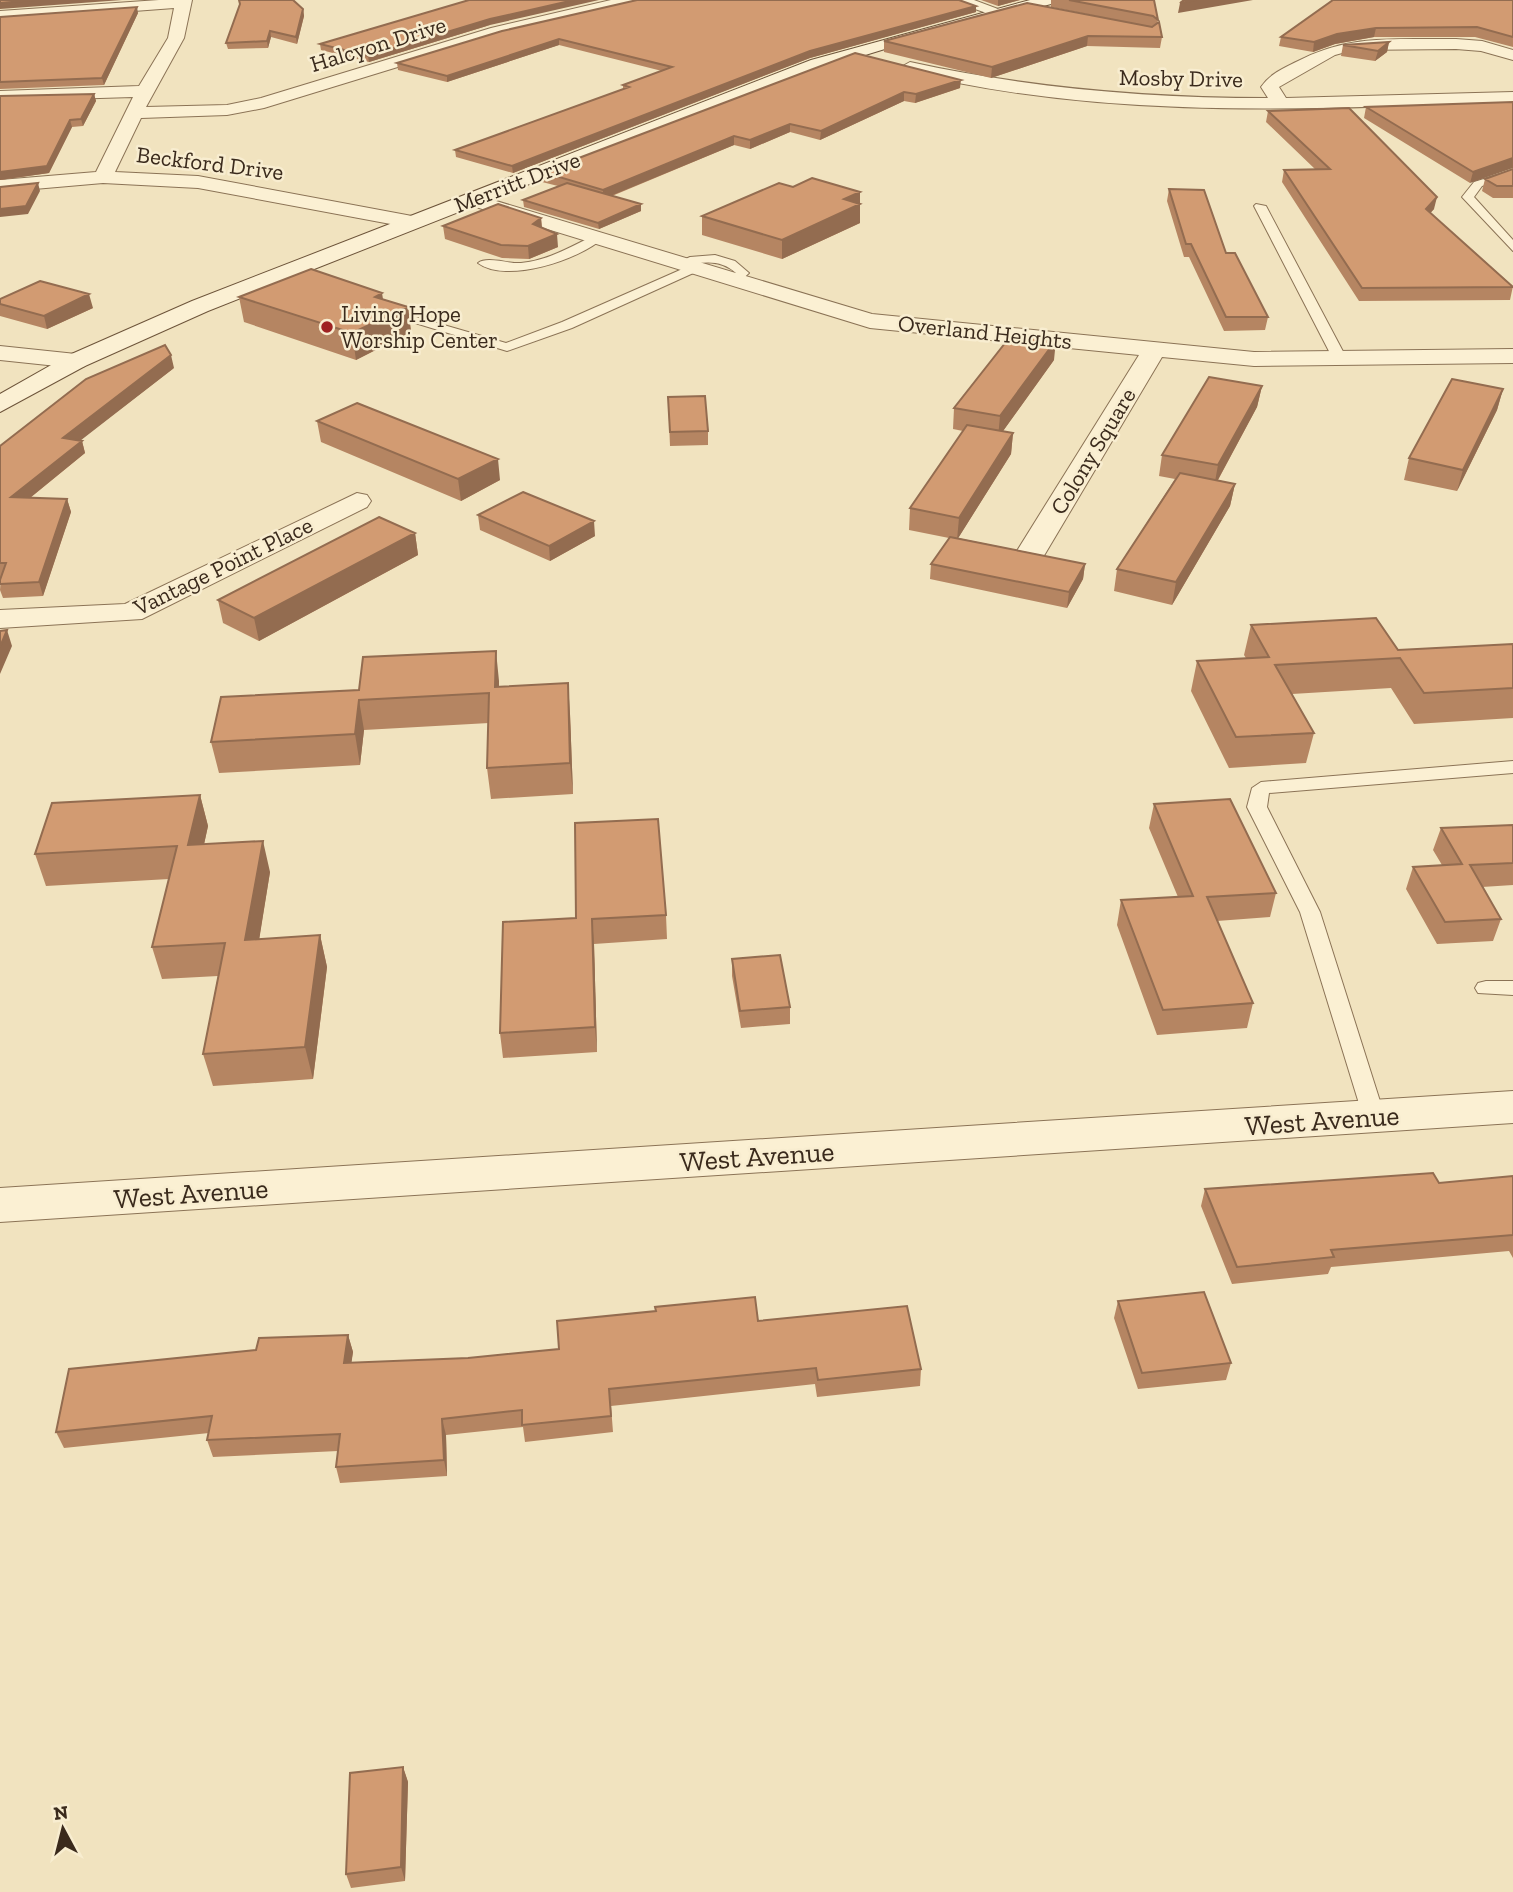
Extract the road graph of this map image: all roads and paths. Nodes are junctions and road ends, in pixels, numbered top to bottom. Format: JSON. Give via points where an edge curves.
{"nodes":[{"id":1,"x":632,"y":0,"type":"edge"},
{"id":2,"x":957,"y":0,"type":"edge"},
{"id":3,"x":183,"y":1,"type":"edge"},
{"id":4,"x":1045,"y":6,"type":"edge"},
{"id":5,"x":998,"y":12,"type":"junction"},
{"id":6,"x":0,"y":16,"type":"edge"},
{"id":7,"x":852,"y":52,"type":"junction"},
{"id":8,"x":1513,"y":55,"type":"edge"},
{"id":9,"x":145,"y":90,"type":"junction"},
{"id":10,"x":0,"y":96,"type":"edge"},
{"id":11,"x":1513,"y":97,"type":"edge"},
{"id":12,"x":1280,"y":103,"type":"junction"},
{"id":13,"x":134,"y":113,"type":"junction"},
{"id":14,"x":1513,"y":173,"type":"edge"},
{"id":15,"x":103,"y":177,"type":"junction"},
{"id":16,"x":0,"y":186,"type":"edge"},
{"id":17,"x":473,"y":200,"type":"junction"},
{"id":18,"x":1260,"y":206,"type":"dead end"},
{"id":19,"x":412,"y":222,"type":"junction"},
{"id":20,"x":587,"y":243,"type":"junction"},
{"id":21,"x":1513,"y":247,"type":"edge"},
{"id":22,"x":484,"y":263,"type":"dead end"},
{"id":23,"x":689,"y":265,"type":"junction"},
{"id":24,"x":277,"y":275,"type":"junction"},
{"id":25,"x":301,"y":283,"type":"edge"},
{"id":26,"x":373,"y":307,"type":"edge"},
{"id":27,"x":1155,"y":348,"type":"junction"},
{"id":28,"x":0,"y":353,"type":"edge"},
{"id":29,"x":1512,"y":357,"type":"edge"},
{"id":30,"x":1340,"y":359,"type":"junction"},
{"id":31,"x":76,"y":361,"type":"junction"},
{"id":32,"x":0,"y":404,"type":"edge"},
{"id":33,"x":357,"y":501,"type":"dead end"},
{"id":34,"x":1030,"y":554,"type":"edge"},
{"id":35,"x":0,"y":619,"type":"edge"},
{"id":36,"x":1513,"y":767,"type":"edge"},
{"id":37,"x":1486,"y":988,"type":"dead end"},
{"id":38,"x":1513,"y":988,"type":"edge"},
{"id":39,"x":1513,"y":1107,"type":"edge"},
{"id":40,"x":1373,"y":1116,"type":"junction"},
{"id":41,"x":0,"y":1205,"type":"edge"}],
"edges":[{"from":1,"to":13,"type":"street","name":"Halcyon Drive","via":[[497,31],[264,103],[227,110]]},
{"from":2,"to":5,"type":"street"},
{"from":3,"to":6,"type":"street"},
{"from":3,"to":9,"type":"street","via":[[176,38]]},
{"from":4,"to":5,"type":"street","name":"Merritt Drive"},
{"from":5,"to":7,"type":"street","name":"Merritt Drive"},
{"from":7,"to":12,"type":"street","name":"Mosby Drive","via":[[951,78],[1073,99],[1199,106]]},
{"from":7,"to":17,"type":"street","name":"Merritt Drive"},
{"from":8,"to":12,"type":"street","via":[[1455,44],[1353,45],[1329,51],[1276,79],[1270,87]]},
{"from":9,"to":10,"type":"street"},
{"from":9,"to":13,"type":"street"},
{"from":11,"to":12,"type":"street","name":"Mosby Drive"},
{"from":13,"to":15,"type":"street"},
{"from":14,"to":21,"type":"lane","via":[[1478,184],[1468,197]]},
{"from":15,"to":16,"type":"street","name":"Beckford Drive"},
{"from":15,"to":19,"type":"street","name":"Beckford Drive","via":[[198,182]]},
{"from":17,"to":19,"type":"street","name":"Merritt Drive"},
{"from":17,"to":20,"type":"street","name":"Overland Heights"},
{"from":18,"to":30,"type":"lane"},
{"from":19,"to":24,"type":"street","name":"Merritt Drive"},
{"from":20,"to":22,"type":"lane","via":[[526,268],[504,269]]},
{"from":20,"to":23,"type":"street","name":"Overland Heights"},
{"from":23,"to":26,"type":"lane","via":[[566,325],[507,347]]},
{"from":23,"to":27,"type":"street","name":"Overland Heights","via":[[870,321]]},
{"from":24,"to":25,"type":"lane"},
{"from":24,"to":31,"type":"street","name":"Merritt Drive"},
{"from":27,"to":30,"type":"street","name":"Overland Heights","via":[[1254,359]]},
{"from":27,"to":34,"type":"street","name":"Colony Square"},
{"from":28,"to":31,"type":"street"},
{"from":29,"to":30,"type":"street","name":"Overland Heights"},
{"from":31,"to":32,"type":"street","name":"Merritt Drive"},
{"from":33,"to":35,"type":"street","name":"Vantage Point Place","via":[[131,613]]},
{"from":36,"to":40,"type":"lane","via":[[1261,788],[1257,807],[1310,912]]},
{"from":37,"to":38,"type":"lane"},
{"from":39,"to":40,"type":"street","name":"West Avenue"},
{"from":40,"to":41,"type":"street","name":"West Avenue"}]}
